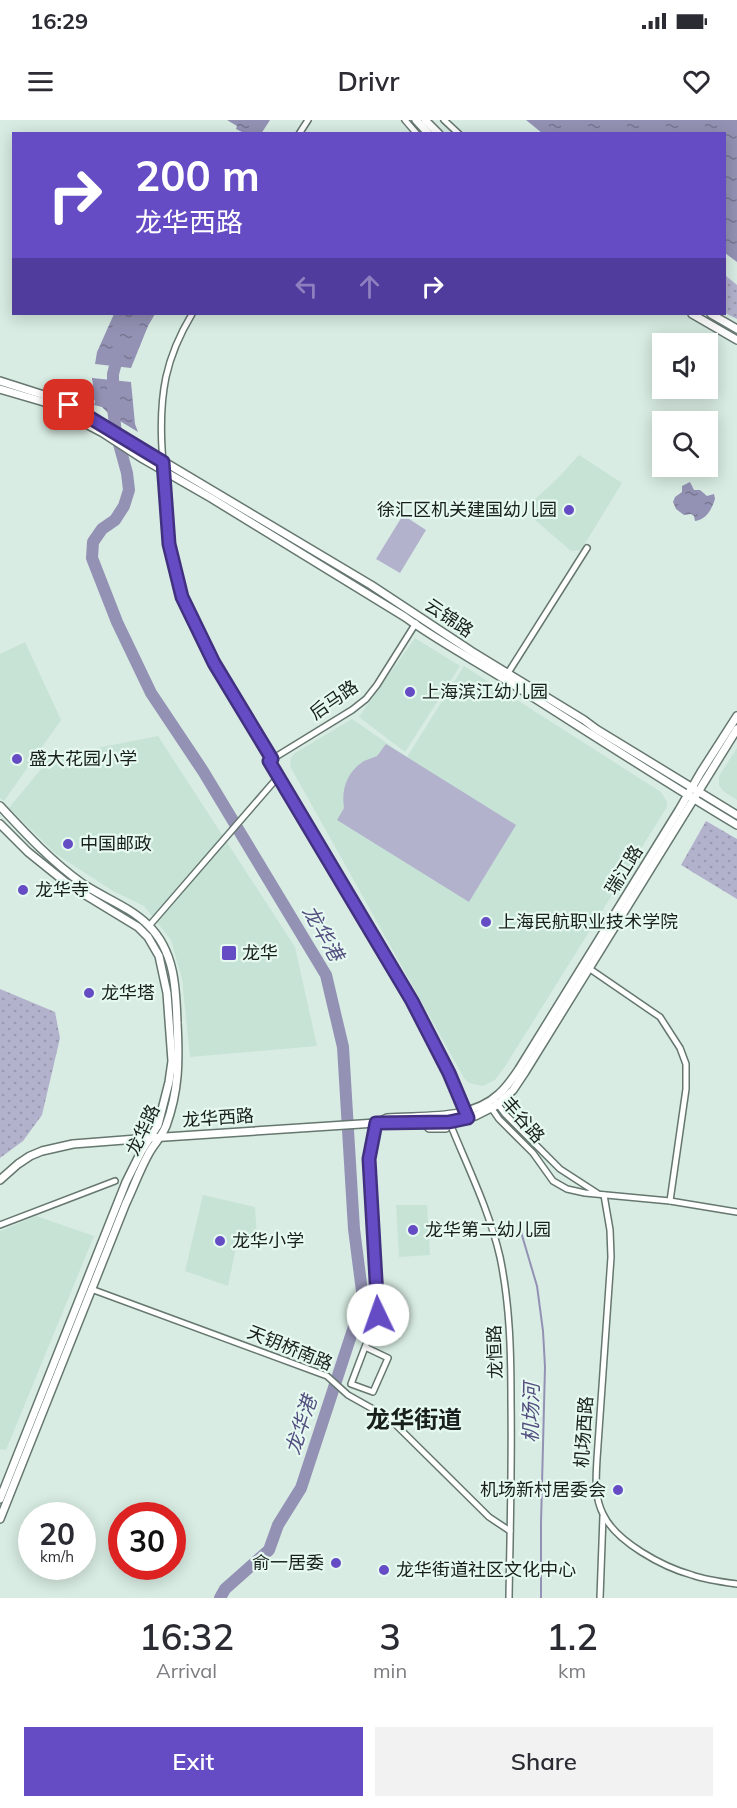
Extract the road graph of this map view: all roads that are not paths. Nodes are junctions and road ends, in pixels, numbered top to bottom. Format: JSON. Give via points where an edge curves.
{"nodes":[{"id":1,"x":405,"y":120,"type":"edge"},
{"id":2,"x":416,"y":120,"type":"edge"},
{"id":3,"x":425,"y":120,"type":"edge"},
{"id":4,"x":444,"y":120,"type":"edge"},
{"id":5,"x":415,"y":132,"type":"edge"},
{"id":6,"x":427,"y":132,"type":"edge"},
{"id":7,"x":437,"y":132,"type":"edge"},
{"id":8,"x":457,"y":132,"type":"edge"},
{"id":9,"x":192,"y":315,"type":"edge"},
{"id":10,"x":694,"y":315,"type":"edge"},
{"id":11,"x":713,"y":315,"type":"edge"},
{"id":12,"x":737,"y":329,"type":"edge"},
{"id":13,"x":737,"y":340,"type":"edge"},
{"id":14,"x":0,"y":381,"type":"edge"},
{"id":15,"x":0,"y":388,"type":"edge"},
{"id":16,"x":163,"y":462,"type":"junction"},
{"id":17,"x":164,"y":471,"type":"junction"},
{"id":18,"x":587,"y":548,"type":"dead end"},
{"id":19,"x":420,"y":617,"type":"junction"},
{"id":20,"x":415,"y":624,"type":"junction"},
{"id":21,"x":508,"y":673,"type":"junction"},
{"id":22,"x":737,"y":716,"type":"edge"},
{"id":23,"x":737,"y":729,"type":"edge"},
{"id":24,"x":270,"y":760,"type":"junction"},
{"id":25,"x":278,"y":777,"type":"junction"},
{"id":26,"x":695,"y":790,"type":"junction"},
{"id":27,"x":691,"y":797,"type":"junction"},
{"id":28,"x":0,"y":806,"type":"edge"},
{"id":29,"x":737,"y":815,"type":"edge"},
{"id":30,"x":0,"y":824,"type":"edge"},
{"id":31,"x":737,"y":825,"type":"edge"},
{"id":32,"x":149,"y":926,"type":"junction"},
{"id":33,"x":590,"y":969,"type":"junction"},
{"id":34,"x":493,"y":1103,"type":"junction"},
{"id":35,"x":469,"y":1114,"type":"junction"},
{"id":36,"x":448,"y":1118,"type":"junction"},
{"id":37,"x":376,"y":1123,"type":"junction"},
{"id":38,"x":160,"y":1137,"type":"junction"},
{"id":39,"x":150,"y":1138,"type":"junction"},
{"id":40,"x":0,"y":1180,"type":"edge"},
{"id":41,"x":116,"y":1181,"type":"dead end"},
{"id":42,"x":601,"y":1194,"type":"junction"},
{"id":43,"x":670,"y":1201,"type":"junction"},
{"id":44,"x":737,"y":1212,"type":"edge"},
{"id":45,"x":0,"y":1226,"type":"edge"},
{"id":46,"x":88,"y":1288,"type":"junction"},
{"id":47,"x":365,"y":1347,"type":"junction"},
{"id":48,"x":0,"y":1499,"type":"edge"},
{"id":49,"x":603,"y":1514,"type":"junction"},
{"id":50,"x":0,"y":1519,"type":"edge"},
{"id":51,"x":510,"y":1531,"type":"junction"},
{"id":52,"x":737,"y":1584,"type":"edge"},
{"id":53,"x":509,"y":1598,"type":"edge"},
{"id":54,"x":600,"y":1598,"type":"edge"}],
"edges":[{"from":1,"to":5,"type":"street"},
{"from":2,"to":6,"type":"main road"},
{"from":3,"to":7,"type":"main road"},
{"from":4,"to":8,"type":"street"},
{"from":9,"to":16,"type":"street","via":[[165,379]]},
{"from":10,"to":13,"type":"main road"},
{"from":11,"to":12,"type":"main road"},
{"from":14,"to":16,"type":"main road","name":"云锦路","via":[[47,396]]},
{"from":15,"to":17,"type":"main road","name":"云锦路","via":[[44,402]]},
{"from":16,"to":17,"type":"street"},
{"from":16,"to":19,"type":"main road","name":"云锦路"},
{"from":17,"to":20,"type":"main road","name":"云锦路"},
{"from":17,"to":24,"type":"street","via":[[169,544],[182,597],[214,663]]},
{"from":18,"to":21,"type":"street"},
{"from":19,"to":20,"type":"street","name":"后马路"},
{"from":19,"to":21,"type":"main road","name":"云锦路"},
{"from":20,"to":24,"type":"street","name":"后马路","via":[[366,699]]},
{"from":20,"to":27,"type":"main road","name":"云锦路"},
{"from":21,"to":26,"type":"main road","name":"云锦路"},
{"from":22,"to":26,"type":"main road","name":"瑞江路"},
{"from":23,"to":26,"type":"main road","name":"瑞江路"},
{"from":24,"to":25,"type":"street"},
{"from":25,"to":32,"type":"street"},
{"from":25,"to":35,"type":"street","via":[[412,1001]]},
{"from":26,"to":27,"type":"main road","name":"瑞江路"},
{"from":26,"to":29,"type":"main road","name":"云锦路"},
{"from":27,"to":31,"type":"main road","name":"云锦路"},
{"from":27,"to":33,"type":"main road","name":"瑞江路"},
{"from":27,"to":34,"type":"main road","name":"瑞江路","via":[[519,1069]]},
{"from":28,"to":32,"type":"main road","name":"龙华路","via":[[47,855]]},
{"from":30,"to":39,"type":"main road","name":"龙华路","via":[[69,885],[138,927],[159,956],[167,993],[172,1061],[158,1125]]},
{"from":32,"to":38,"type":"main road","name":"龙华路","via":[[166,950],[177,997],[177,1083]]},
{"from":33,"to":34,"type":"main road","name":"瑞江路","via":[[519,1082]]},
{"from":33,"to":43,"type":"street","via":[[660,1017],[686,1064]]},
{"from":34,"to":35,"type":"main road","name":"龙华西路"},
{"from":34,"to":42,"type":"street","name":"丰谷路","via":[[560,1169]]},
{"from":34,"to":42,"type":"street","name":"丰谷路","via":[[499,1119],[533,1153],[553,1181],[567,1189]]},
{"from":35,"to":36,"type":"main road","name":"龙华西路"},
{"from":36,"to":37,"type":"main road","name":"龙华西路","via":[[425,1123]]},
{"from":36,"to":37,"type":"main road","name":"龙华西路","via":[[387,1118]]},
{"from":36,"to":51,"type":"street","name":"龙恒路","via":[[486,1210],[504,1278],[510,1337]]},
{"from":37,"to":38,"type":"main road","name":"龙华西路"},
{"from":37,"to":47,"type":"street","via":[[369,1159],[378,1315]]},
{"from":38,"to":39,"type":"main road","name":"龙华西路"},
{"from":38,"to":46,"type":"main road","name":"龙华路","via":[[149,1153]]},
{"from":39,"to":40,"type":"main road","name":"龙华西路","via":[[73,1144],[42,1151]]},
{"from":39,"to":46,"type":"main road","name":"龙华路","via":[[126,1182]]},
{"from":41,"to":45,"type":"street"},
{"from":42,"to":43,"type":"street","name":"丰谷路"},
{"from":42,"to":49,"type":"street","name":"机场西路","via":[[610,1230],[611,1257],[596,1478]]},
{"from":43,"to":44,"type":"street","name":"丰谷路"},
{"from":46,"to":48,"type":"main road","name":"龙华路"},
{"from":46,"to":50,"type":"main road","name":"龙华路"},
{"from":46,"to":51,"type":"street","name":"天钥桥南路","via":[[327,1376],[348,1395],[389,1418],[489,1517]]},
{"from":47,"to":47,"type":"street","via":[[388,1358],[373,1392],[351,1384]]},
{"from":49,"to":52,"type":"street","name":"机场西路","via":[[617,1533],[658,1561],[691,1575]]},
{"from":49,"to":54,"type":"street"},
{"from":51,"to":53,"type":"street","name":"龙恒路"}]}
